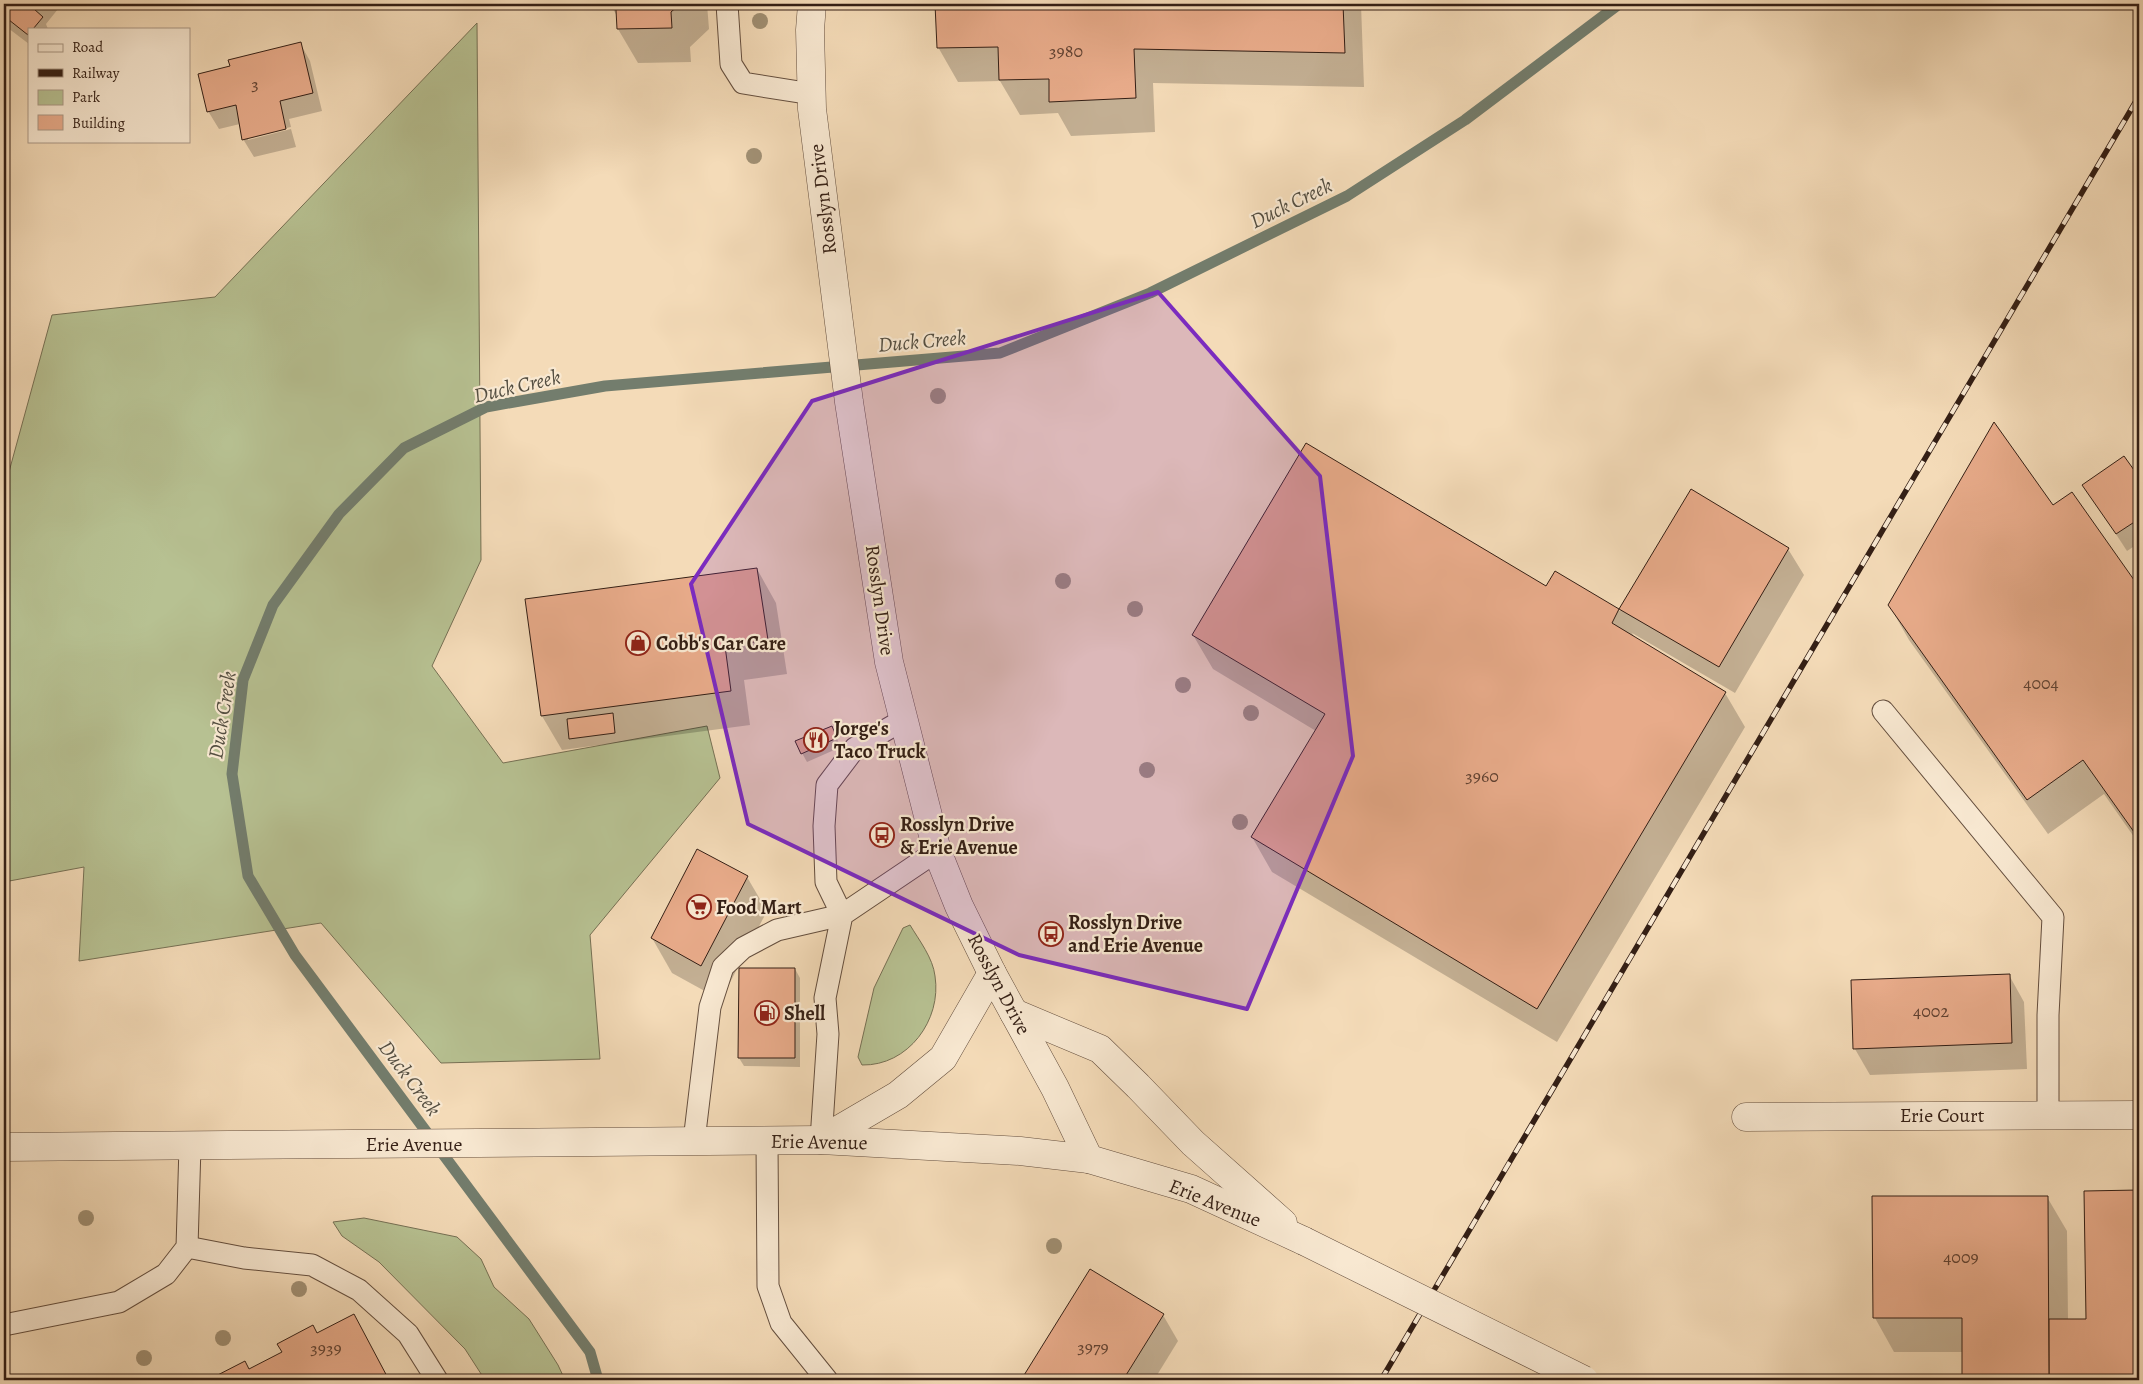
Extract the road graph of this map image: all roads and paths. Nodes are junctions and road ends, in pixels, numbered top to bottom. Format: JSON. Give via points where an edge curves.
{"nodes":[{"id":1,"x":727,"y":4,"type":"edge"},
{"id":2,"x":812,"y":4,"type":"edge"},
{"id":3,"x":812,"y":94,"type":"junction"},
{"id":4,"x":1883,"y":711,"type":"dead end"},
{"id":5,"x":903,"y":720,"type":"junction"},
{"id":6,"x":937,"y":851,"type":"junction"},
{"id":7,"x":842,"y":915,"type":"junction"},
{"id":8,"x":992,"y":973,"type":"junction"},
{"id":9,"x":1014,"y":1012,"type":"junction"},
{"id":10,"x":2048,"y":1115,"type":"junction"},
{"id":11,"x":2139,"y":1115,"type":"edge"},
{"id":12,"x":1746,"y":1117,"type":"dead end"},
{"id":13,"x":822,"y":1140,"type":"junction"},
{"id":14,"x":694,"y":1141,"type":"junction"},
{"id":15,"x":767,"y":1141,"type":"junction"},
{"id":16,"x":190,"y":1146,"type":"junction"},
{"id":17,"x":4,"y":1147,"type":"edge"},
{"id":18,"x":1089,"y":1159,"type":"junction"},
{"id":19,"x":1304,"y":1241,"type":"junction"},
{"id":20,"x":187,"y":1247,"type":"junction"},
{"id":21,"x":4,"y":1326,"type":"edge"},
{"id":22,"x":437,"y":1380,"type":"edge"},
{"id":23,"x":827,"y":1380,"type":"edge"},
{"id":24,"x":1584,"y":1380,"type":"edge"}],
"edges":[{"from":1,"to":3,"type":"lane","via":[[731,64],[743,83]]},
{"from":2,"to":3,"type":"street","name":"Rosslyn Drive"},
{"from":3,"to":5,"type":"street","name":"Rosslyn Drive","via":[[849,402],[889,662]]},
{"from":4,"to":10,"type":"lane","via":[[2053,917],[2048,1015]]},
{"from":5,"to":6,"type":"street","name":"Rosslyn Drive"},
{"from":5,"to":7,"type":"lane","via":[[855,748],[828,785],[824,826],[826,882]]},
{"from":6,"to":7,"type":"lane"},
{"from":6,"to":8,"type":"street","name":"Rosslyn Drive","via":[[959,906]]},
{"from":7,"to":13,"type":"lane","via":[[825,998],[828,1034]]},
{"from":7,"to":14,"type":"lane","via":[[777,930],[743,948],[723,967],[710,1007]]},
{"from":8,"to":9,"type":"street","name":"Rosslyn Drive"},
{"from":8,"to":13,"type":"street","via":[[943,1058],[898,1095]]},
{"from":9,"to":18,"type":"street","name":"Rosslyn Drive"},
{"from":9,"to":19,"type":"street","via":[[1100,1050],[1193,1143]]},
{"from":10,"to":11,"type":"street","name":"Erie Court"},
{"from":10,"to":12,"type":"street","name":"Erie Court"},
{"from":13,"to":15,"type":"street","name":"Erie Avenue"},
{"from":13,"to":18,"type":"street","name":"Erie Avenue","via":[[1006,1150]]},
{"from":14,"to":15,"type":"street","name":"Erie Avenue"},
{"from":14,"to":16,"type":"street","name":"Erie Avenue"},
{"from":15,"to":23,"type":"lane","via":[[768,1286],[781,1323]]},
{"from":16,"to":17,"type":"street","name":"Erie Avenue"},
{"from":16,"to":20,"type":"lane"},
{"from":18,"to":19,"type":"street","name":"Erie Avenue","via":[[1191,1189]]},
{"from":19,"to":24,"type":"street","name":"Erie Avenue","bridge":true},
{"from":20,"to":21,"type":"lane","via":[[166,1274],[119,1302]]},
{"from":20,"to":22,"type":"lane","via":[[244,1258],[312,1265],[359,1290],[408,1334]]}]}
